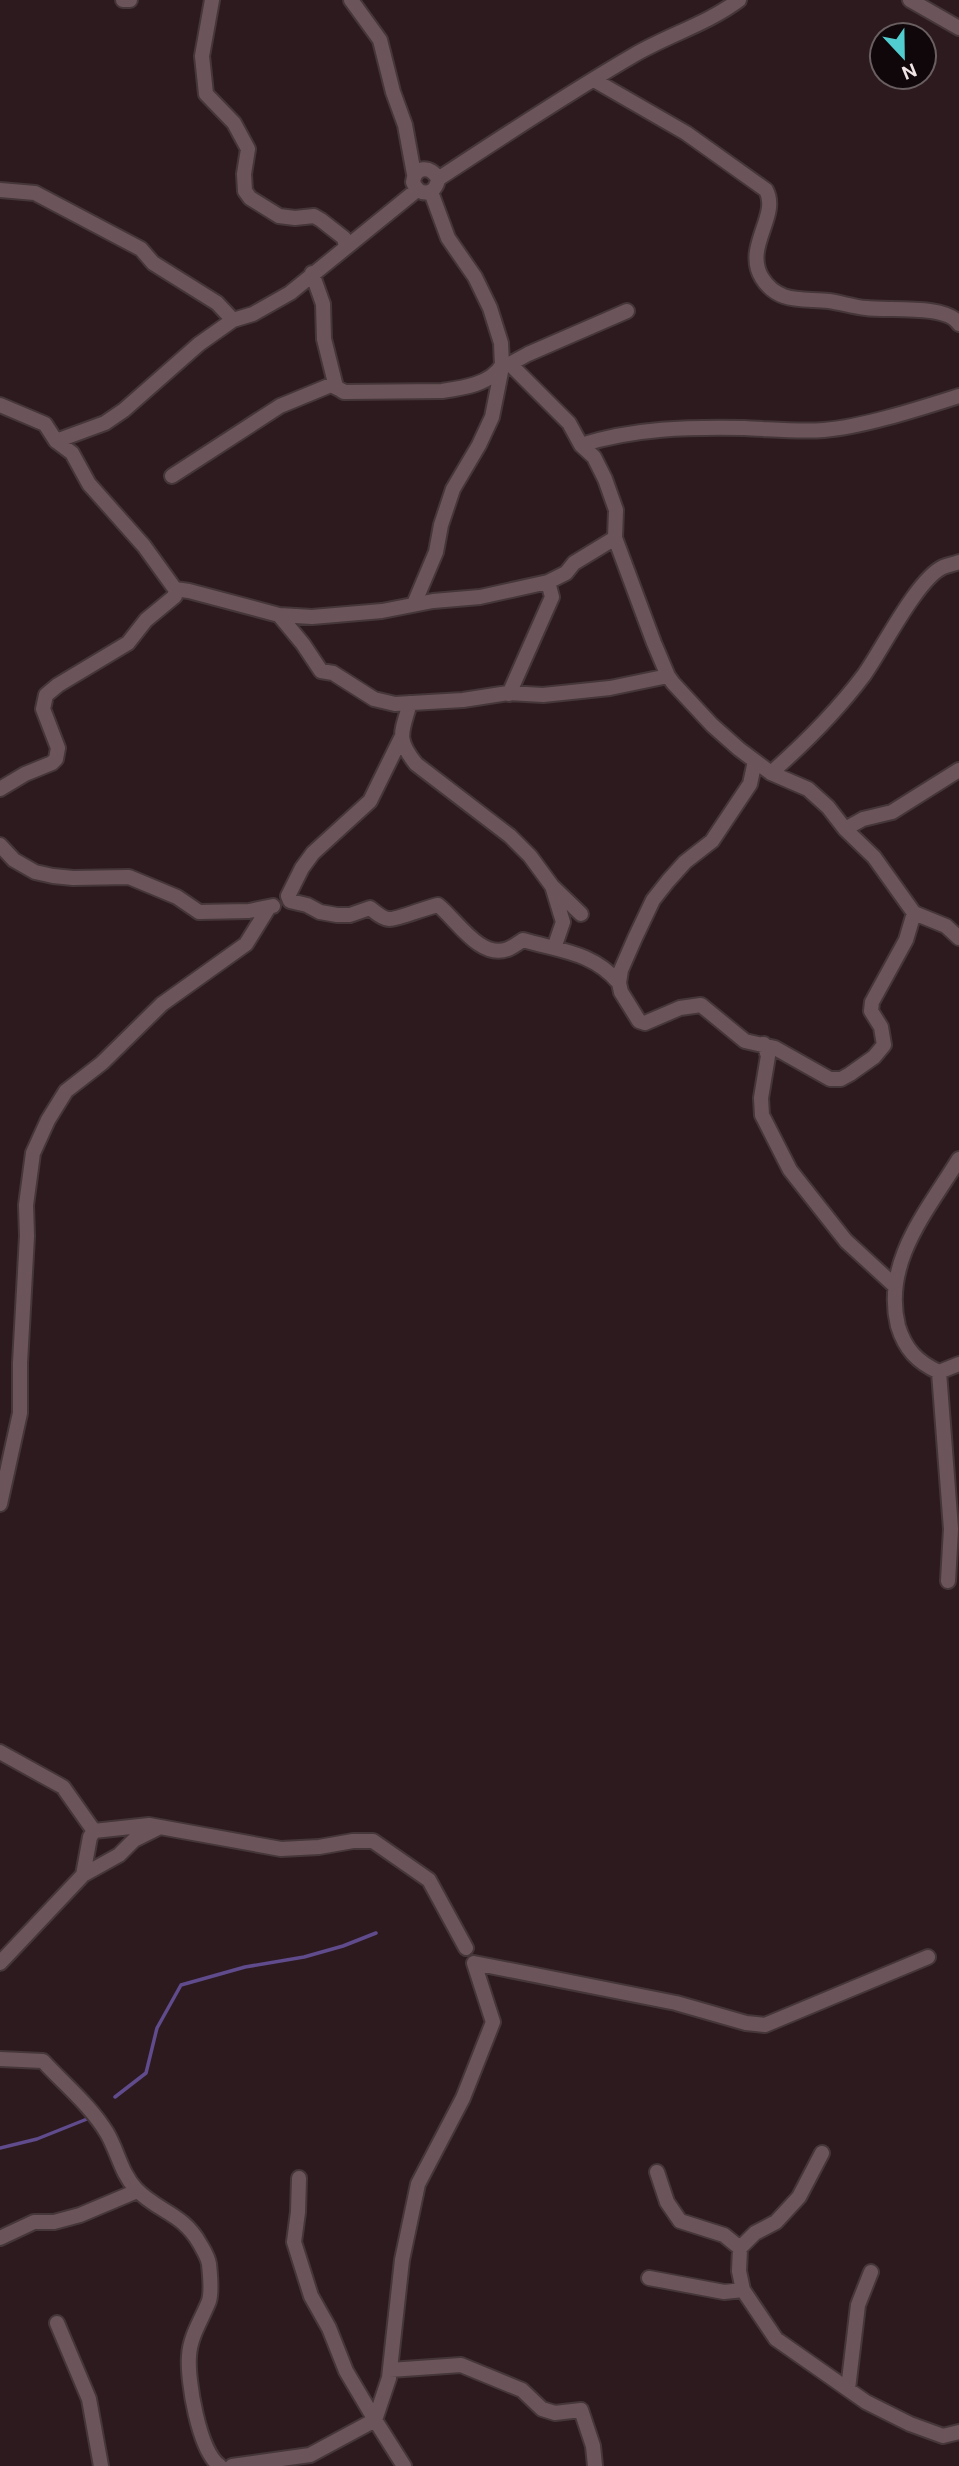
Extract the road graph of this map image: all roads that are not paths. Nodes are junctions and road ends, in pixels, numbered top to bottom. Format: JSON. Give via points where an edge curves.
{"nodes":[{"id":1,"x":123,"y":0,"type":"edge"},
{"id":2,"x":130,"y":0,"type":"edge"},
{"id":3,"x":212,"y":0,"type":"edge"},
{"id":4,"x":351,"y":0,"type":"edge"},
{"id":5,"x":739,"y":0,"type":"edge"},
{"id":6,"x":910,"y":0,"type":"edge"},
{"id":7,"x":959,"y":28,"type":"edge"},
{"id":8,"x":594,"y":80,"type":"junction"},
{"id":9,"x":414,"y":174,"type":"junction"},
{"id":10,"x":428,"y":187,"type":"junction"},
{"id":11,"x":0,"y":190,"type":"edge"},
{"id":12,"x":346,"y":247,"type":"junction"},
{"id":13,"x":312,"y":274,"type":"junction"},
{"id":14,"x":627,"y":311,"type":"dead end"},
{"id":15,"x":233,"y":320,"type":"junction"},
{"id":16,"x":959,"y":324,"type":"edge"},
{"id":17,"x":504,"y":367,"type":"junction"},
{"id":18,"x":344,"y":392,"type":"junction"},
{"id":19,"x":959,"y":396,"type":"edge"},
{"id":20,"x":0,"y":405,"type":"edge"},
{"id":21,"x":56,"y":441,"type":"junction"},
{"id":22,"x":581,"y":445,"type":"junction"},
{"id":23,"x":172,"y":476,"type":"dead end"},
{"id":24,"x":615,"y":538,"type":"junction"},
{"id":25,"x":959,"y":562,"type":"edge"},
{"id":26,"x":548,"y":582,"type":"junction"},
{"id":27,"x":175,"y":589,"type":"junction"},
{"id":28,"x":414,"y":604,"type":"junction"},
{"id":29,"x":279,"y":615,"type":"junction"},
{"id":30,"x":668,"y":676,"type":"junction"},
{"id":31,"x":509,"y":694,"type":"junction"},
{"id":32,"x":410,"y":703,"type":"junction"},
{"id":33,"x":401,"y":738,"type":"junction"},
{"id":34,"x":755,"y":761,"type":"junction"},
{"id":35,"x":959,"y":770,"type":"edge"},
{"id":36,"x":771,"y":773,"type":"junction"},
{"id":37,"x":0,"y":789,"type":"edge"},
{"id":38,"x":845,"y":829,"type":"junction"},
{"id":39,"x":0,"y":845,"type":"edge"},
{"id":40,"x":552,"y":886,"type":"junction"},
{"id":41,"x":290,"y":901,"type":"junction"},
{"id":42,"x":269,"y":906,"type":"junction"},
{"id":43,"x":914,"y":913,"type":"junction"},
{"id":44,"x":582,"y":914,"type":"dead end"},
{"id":45,"x":959,"y":937,"type":"edge"},
{"id":46,"x":554,"y":948,"type":"junction"},
{"id":47,"x":619,"y":982,"type":"junction"},
{"id":48,"x":764,"y":1044,"type":"junction"},
{"id":49,"x":959,"y":1159,"type":"edge"},
{"id":50,"x":894,"y":1286,"type":"junction"},
{"id":51,"x":959,"y":1364,"type":"edge"},
{"id":52,"x":939,"y":1372,"type":"junction"},
{"id":53,"x":0,"y":1504,"type":"edge"},
{"id":54,"x":948,"y":1581,"type":"dead end"},
{"id":55,"x":0,"y":1752,"type":"edge"},
{"id":56,"x":158,"y":1828,"type":"junction"},
{"id":57,"x":93,"y":1830,"type":"junction"},
{"id":58,"x":83,"y":1875,"type":"junction"},
{"id":59,"x":466,"y":1948,"type":"dead end"},
{"id":60,"x":928,"y":1957,"type":"dead end"},
{"id":61,"x":0,"y":1963,"type":"edge"},
{"id":62,"x":0,"y":2047,"type":"edge"},
{"id":63,"x":5,"y":2059,"type":"edge"},
{"id":64,"x":822,"y":2152,"type":"dead end"},
{"id":65,"x":657,"y":2172,"type":"dead end"},
{"id":66,"x":299,"y":2178,"type":"dead end"},
{"id":67,"x":137,"y":2191,"type":"junction"},
{"id":68,"x":0,"y":2238,"type":"edge"},
{"id":69,"x":740,"y":2248,"type":"junction"},
{"id":70,"x":871,"y":2272,"type":"dead end"},
{"id":71,"x":649,"y":2278,"type":"dead end"},
{"id":72,"x":743,"y":2290,"type":"junction"},
{"id":73,"x":57,"y":2323,"type":"dead end"},
{"id":74,"x":390,"y":2370,"type":"junction"},
{"id":75,"x":848,"y":2389,"type":"junction"},
{"id":76,"x":375,"y":2420,"type":"junction"},
{"id":77,"x":959,"y":2432,"type":"edge"},
{"id":78,"x":101,"y":2466,"type":"edge"},
{"id":79,"x":220,"y":2466,"type":"edge"},
{"id":80,"x":232,"y":2466,"type":"edge"},
{"id":81,"x":404,"y":2466,"type":"edge"},
{"id":82,"x":595,"y":2466,"type":"edge"}],
"edges":[{"from":1,"to":2,"type":"street"},
{"from":3,"to":12,"type":"street","via":[[202,56],[206,94],[234,123],[248,149],[245,191],[279,216],[314,216],[344,238]]},
{"from":4,"to":9,"type":"street","via":[[380,40]]},
{"from":5,"to":8,"type":"street"},
{"from":6,"to":7,"type":"street"},
{"from":8,"to":10,"type":"street"},
{"from":8,"to":16,"type":"street","via":[[686,133],[766,190],[771,205],[756,259],[760,276],[774,293],[788,299],[867,309],[936,312]]},
{"from":9,"to":10,"type":"street","via":[[412,183]]},
{"from":9,"to":10,"type":"street","via":[[421,169],[435,172]]},
{"from":10,"to":12,"type":"street"},
{"from":10,"to":17,"type":"street","via":[[448,238],[475,277],[489,308]]},
{"from":11,"to":15,"type":"street","via":[[35,193],[141,248],[153,263],[217,303]]},
{"from":12,"to":13,"type":"street"},
{"from":13,"to":15,"type":"street","via":[[290,293]]},
{"from":13,"to":18,"type":"street","via":[[323,304],[324,339],[337,387]]},
{"from":14,"to":17,"type":"street"},
{"from":15,"to":21,"type":"street","via":[[105,423]]},
{"from":17,"to":18,"type":"street","via":[[480,383],[442,391]]},
{"from":17,"to":22,"type":"street","via":[[569,423]]},
{"from":17,"to":28,"type":"street","via":[[492,417],[453,489],[436,552]]},
{"from":18,"to":23,"type":"street","via":[[331,385],[280,406]]},
{"from":19,"to":22,"type":"street","via":[[827,430],[645,430]]},
{"from":20,"to":21,"type":"street","via":[[45,424]]},
{"from":21,"to":27,"type":"street","via":[[72,453],[89,484]]},
{"from":22,"to":24,"type":"street","via":[[594,457],[605,479],[616,510]]},
{"from":24,"to":26,"type":"street"},
{"from":24,"to":30,"type":"street"},
{"from":25,"to":36,"type":"street","via":[[942,567],[930,578],[864,674],[807,740]]},
{"from":26,"to":28,"type":"street","via":[[480,597]]},
{"from":26,"to":31,"type":"street","via":[[552,597]]},
{"from":27,"to":29,"type":"street"},
{"from":27,"to":37,"type":"street","via":[[175,596],[146,620],[128,643],[46,695],[43,709],[58,748],[56,758]]},
{"from":28,"to":29,"type":"street","via":[[312,617]]},
{"from":29,"to":32,"type":"street","via":[[321,671],[333,673],[374,699]]},
{"from":30,"to":31,"type":"street","via":[[610,688]]},
{"from":30,"to":34,"type":"street","via":[[712,725]]},
{"from":31,"to":32,"type":"street"},
{"from":32,"to":33,"type":"street"},
{"from":33,"to":40,"type":"street","via":[[416,764],[510,836]]},
{"from":33,"to":41,"type":"street","via":[[370,801],[313,853],[288,896]]},
{"from":34,"to":36,"type":"street"},
{"from":34,"to":47,"type":"street","via":[[750,784],[712,841],[685,862],[653,900]]},
{"from":35,"to":38,"type":"street","via":[[892,812]]},
{"from":36,"to":38,"type":"street","via":[[808,789]]},
{"from":38,"to":43,"type":"street","via":[[874,857]]},
{"from":39,"to":42,"type":"street","via":[[13,860],[35,872],[73,878],[129,877],[177,897],[199,912]]},
{"from":40,"to":44,"type":"street"},
{"from":40,"to":46,"type":"street","via":[[563,922]]},
{"from":41,"to":42,"type":"street"},
{"from":41,"to":46,"type":"street","via":[[337,915],[370,908],[392,920],[438,905],[482,945],[506,950],[523,940]]},
{"from":42,"to":53,"type":"street","via":[[246,944],[162,1004],[66,1091],[33,1153],[26,1205],[20,1413]]},
{"from":43,"to":45,"type":"street","via":[[946,926]]},
{"from":43,"to":48,"type":"street","via":[[906,940],[872,1002],[884,1045],[874,1057],[841,1079],[830,1079]]},
{"from":46,"to":47,"type":"street","via":[[606,967]]},
{"from":47,"to":48,"type":"street","via":[[639,1021],[701,1005],[746,1041]]},
{"from":48,"to":50,"type":"street","via":[[768,1056],[761,1115],[790,1171],[846,1241]]},
{"from":49,"to":50,"type":"street","via":[[910,1238]]},
{"from":50,"to":52,"type":"street","via":[[893,1306],[907,1349]]},
{"from":51,"to":52,"type":"street"},
{"from":52,"to":54,"type":"street","via":[[951,1529]]},
{"from":55,"to":57,"type":"street","via":[[63,1787]]},
{"from":56,"to":57,"type":"street"},
{"from":56,"to":58,"type":"street"},
{"from":56,"to":59,"type":"street","via":[[281,1849],[373,1841],[429,1880]]},
{"from":57,"to":58,"type":"street"},
{"from":58,"to":61,"type":"street"},
{"from":60,"to":74,"type":"street","via":[[765,2025],[474,1963],[493,2022],[463,2098],[418,2184],[402,2260]]},
{"from":62,"to":63,"type":"street"},
{"from":63,"to":67,"type":"street","via":[[43,2061],[108,2134]]},
{"from":64,"to":69,"type":"street","via":[[799,2197],[776,2222]]},
{"from":65,"to":69,"type":"street","via":[[667,2202],[680,2221],[724,2235]]},
{"from":66,"to":76,"type":"street","via":[[294,2242],[311,2296]]},
{"from":67,"to":68,"type":"street","via":[[80,2215],[34,2222]]},
{"from":67,"to":79,"type":"street","via":[[193,2231],[208,2259],[210,2299],[196,2326],[189,2355],[192,2395],[206,2445]]},
{"from":69,"to":72,"type":"street","via":[[738,2271]]},
{"from":70,"to":75,"type":"street","via":[[858,2305]]},
{"from":71,"to":72,"type":"street","via":[[724,2292]]},
{"from":72,"to":75,"type":"street","via":[[776,2339]]},
{"from":73,"to":78,"type":"street","via":[[89,2399]]},
{"from":74,"to":76,"type":"street"},
{"from":74,"to":82,"type":"street","via":[[461,2365],[522,2390],[542,2409],[555,2413],[581,2410]]},
{"from":75,"to":77,"type":"street","via":[[911,2424],[943,2436]]},
{"from":76,"to":80,"type":"street","via":[[310,2455]]},
{"from":76,"to":81,"type":"street"}]}
